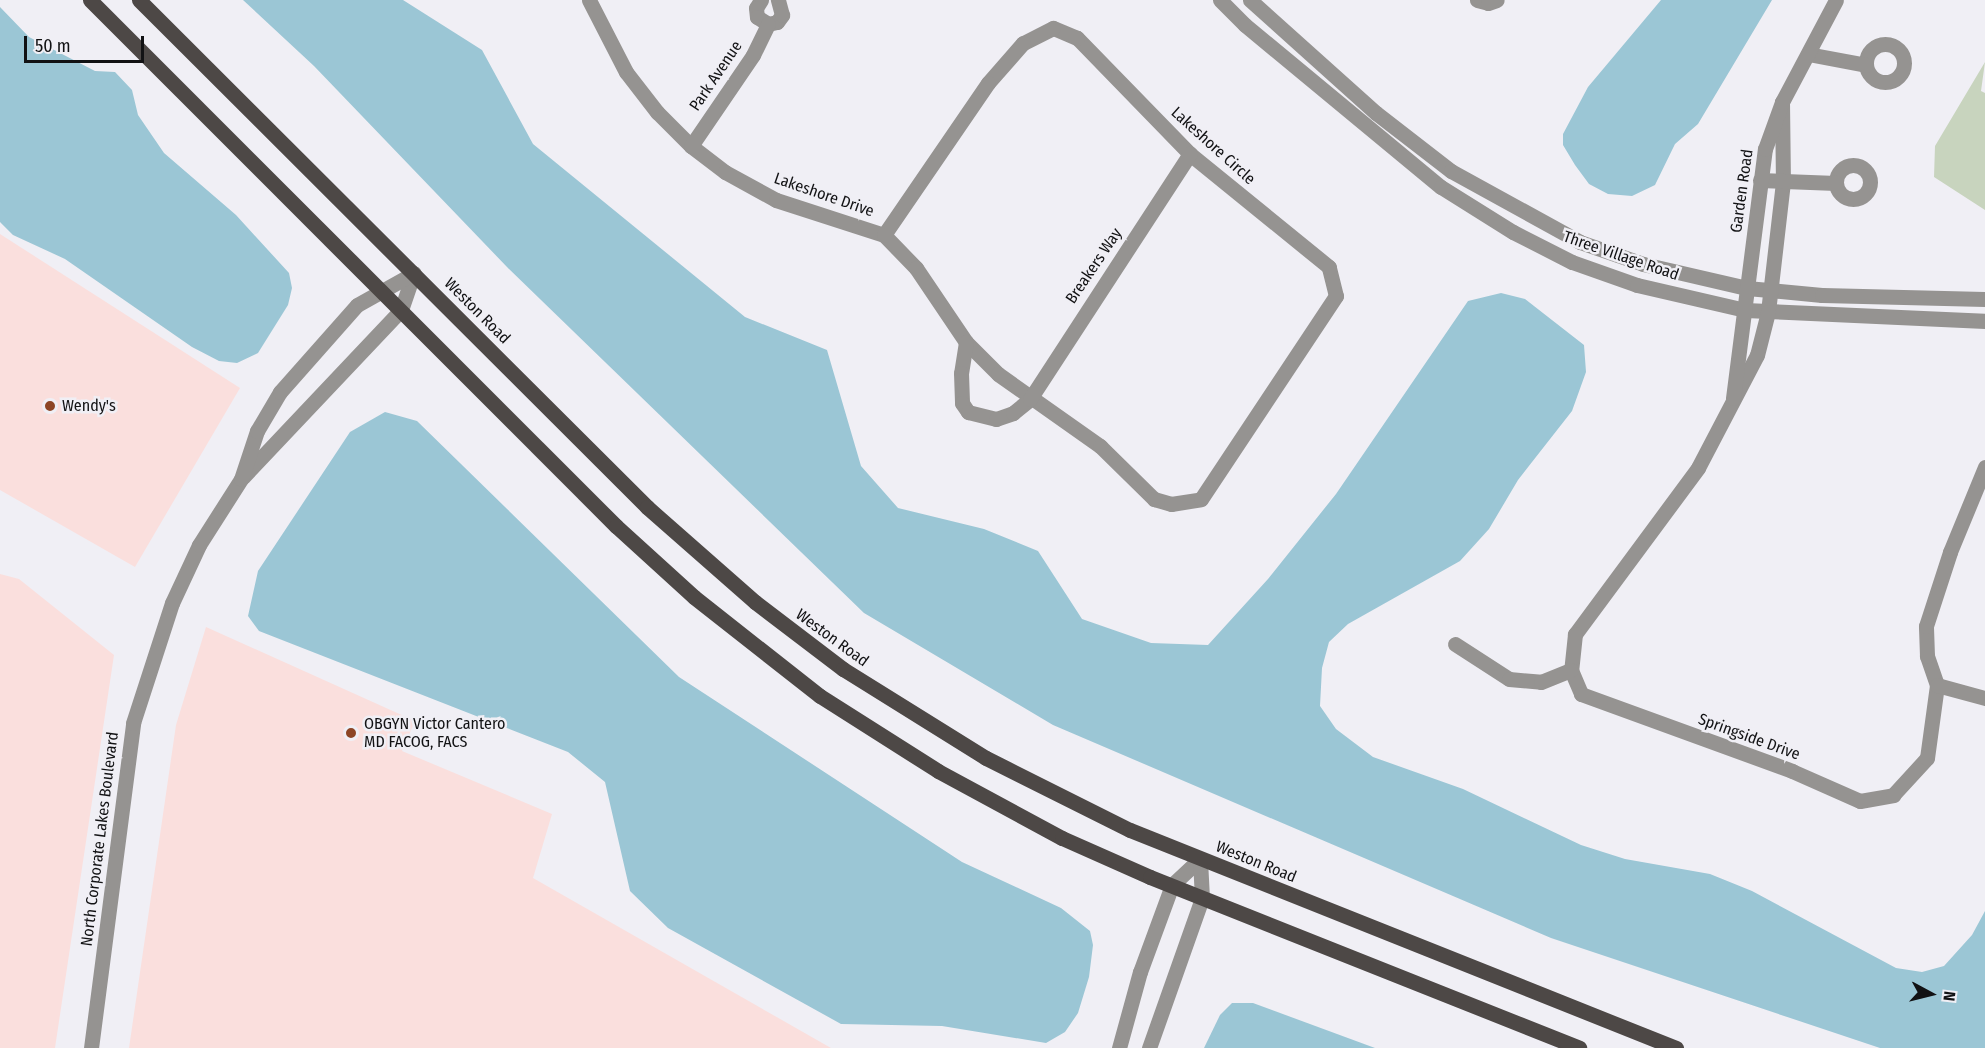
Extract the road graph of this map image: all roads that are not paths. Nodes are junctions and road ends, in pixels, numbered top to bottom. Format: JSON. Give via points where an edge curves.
{"nodes":[{"id":1,"x":90,"y":0,"type":"edge"},
{"id":2,"x":139,"y":0,"type":"edge"},
{"id":3,"x":589,"y":0,"type":"edge"},
{"id":4,"x":761,"y":0,"type":"edge"},
{"id":5,"x":778,"y":0,"type":"edge"},
{"id":6,"x":1220,"y":0,"type":"edge"},
{"id":7,"x":1250,"y":0,"type":"edge"},
{"id":8,"x":1477,"y":0,"type":"edge"},
{"id":9,"x":1497,"y":0,"type":"edge"},
{"id":10,"x":1836,"y":0,"type":"edge"},
{"id":11,"x":768,"y":24,"type":"junction"},
{"id":12,"x":1808,"y":54,"type":"junction"},
{"id":13,"x":1866,"y":65,"type":"dead end"},
{"id":14,"x":1782,"y":102,"type":"junction"},
{"id":15,"x":691,"y":146,"type":"junction"},
{"id":16,"x":1190,"y":154,"type":"junction"},
{"id":17,"x":1760,"y":180,"type":"junction"},
{"id":18,"x":1783,"y":182,"type":"junction"},
{"id":19,"x":1836,"y":183,"type":"dead end"},
{"id":20,"x":884,"y":235,"type":"junction"},
{"id":21,"x":414,"y":273,"type":"junction"},
{"id":22,"x":1747,"y":288,"type":"junction"},
{"id":23,"x":1771,"y":290,"type":"junction"},
{"id":24,"x":382,"y":291,"type":"junction"},
{"id":25,"x":1985,"y":299,"type":"edge"},
{"id":26,"x":401,"y":310,"type":"junction"},
{"id":27,"x":1745,"y":310,"type":"junction"},
{"id":28,"x":1768,"y":312,"type":"junction"},
{"id":29,"x":1985,"y":321,"type":"edge"},
{"id":30,"x":966,"y":342,"type":"junction"},
{"id":31,"x":1030,"y":399,"type":"junction"},
{"id":32,"x":1732,"y":404,"type":"junction"},
{"id":33,"x":1985,"y":468,"type":"edge"},
{"id":34,"x":241,"y":479,"type":"junction"},
{"id":35,"x":1171,"y":504,"type":"joint"},
{"id":36,"x":1455,"y":644,"type":"dead end"},
{"id":37,"x":1571,"y":670,"type":"junction"},
{"id":38,"x":1937,"y":685,"type":"junction"},
{"id":39,"x":1985,"y":698,"type":"edge"},
{"id":40,"x":1200,"y":859,"type":"junction"},
{"id":41,"x":1172,"y":885,"type":"junction"},
{"id":42,"x":1202,"y":898,"type":"junction"},
{"id":43,"x":90,"y":1048,"type":"edge"},
{"id":44,"x":1119,"y":1048,"type":"edge"},
{"id":45,"x":1149,"y":1048,"type":"edge"},
{"id":46,"x":1579,"y":1048,"type":"edge"},
{"id":47,"x":1676,"y":1048,"type":"edge"}],
"edges":[{"from":1,"to":24,"type":"main road"},
{"from":2,"to":21,"type":"main road","name":"Weston Road"},
{"from":3,"to":15,"type":"street","name":"Lakeshore Drive","via":[[626,72],[657,112]]},
{"from":4,"to":11,"type":"street","via":[[756,8],[757,17]]},
{"from":5,"to":11,"type":"street","name":"Park Avenue","via":[[782,15],[777,22]]},
{"from":6,"to":27,"type":"street","name":"Three Village Road","via":[[1365,128],[1441,187],[1513,232],[1572,262],[1637,285]]},
{"from":7,"to":22,"type":"street","name":"Three Village Road","via":[[1376,113],[1451,171],[1521,212],[1580,242],[1643,264]]},
{"from":8,"to":9,"type":"street"},
{"from":10,"to":12,"type":"street","name":"Garden Road"},
{"from":11,"to":15,"type":"street","name":"Park Avenue","via":[[753,55]]},
{"from":12,"to":13,"type":"street"},
{"from":12,"to":14,"type":"street","name":"Garden Road"},
{"from":14,"to":17,"type":"street","name":"Garden Road","via":[[1765,149]]},
{"from":14,"to":18,"type":"street","name":"Garden Road"},
{"from":15,"to":20,"type":"street","name":"Lakeshore Drive","via":[[725,172],[777,200]]},
{"from":16,"to":20,"type":"street","name":"Lakeshore Circle","via":[[1077,38],[1053,28],[1023,43],[988,83]]},
{"from":16,"to":31,"type":"street","name":"Breakers Way"},
{"from":16,"to":35,"type":"street","name":"Lakeshore Circle","via":[[1329,267],[1336,296],[1201,499]]},
{"from":17,"to":18,"type":"street"},
{"from":17,"to":22,"type":"street","name":"Garden Road"},
{"from":18,"to":19,"type":"street"},
{"from":18,"to":23,"type":"street","name":"Garden Road"},
{"from":20,"to":30,"type":"street","name":"Lakeshore Drive","via":[[916,268]]},
{"from":21,"to":24,"type":"street","name":"North Corporate Lakes Boulevard"},
{"from":21,"to":26,"type":"street","name":"North Corporate Lakes Boulevard"},
{"from":21,"to":40,"type":"main road","name":"Weston Road","via":[[677,535],[755,602],[843,669],[1032,783]]},
{"from":22,"to":23,"type":"street","name":"Three Village Road"},
{"from":22,"to":27,"type":"street"},
{"from":23,"to":25,"type":"street","name":"Three Village Road"},
{"from":23,"to":28,"type":"street"},
{"from":24,"to":26,"type":"main road"},
{"from":24,"to":34,"type":"street","name":"North Corporate Lakes Boulevard","via":[[357,305],[280,392],[257,431]]},
{"from":26,"to":34,"type":"street","name":"North Corporate Lakes Boulevard"},
{"from":26,"to":41,"type":"main road","via":[[616,526],[694,597],[787,671],[899,748],[975,792],[1062,838]]},
{"from":27,"to":28,"type":"street","name":"Three Village Road"},
{"from":27,"to":32,"type":"street"},
{"from":28,"to":29,"type":"street","name":"Three Village Road"},
{"from":28,"to":32,"type":"street","via":[[1757,355]]},
{"from":30,"to":31,"type":"street","name":"Lakeshore Drive"},
{"from":30,"to":31,"type":"street","via":[[961,373],[962,403],[968,412],[996,419],[1013,413]]},
{"from":31,"to":35,"type":"street","name":"Lakeshore Drive","via":[[1100,446],[1144,493]]},
{"from":32,"to":37,"type":"street","via":[[1698,468],[1575,634]]},
{"from":33,"to":38,"type":"street","name":"Springside Drive","via":[[1950,552],[1926,626],[1927,656]]},
{"from":34,"to":43,"type":"street","name":"North Corporate Lakes Boulevard","via":[[199,545],[172,603],[133,723]]},
{"from":36,"to":37,"type":"street","via":[[1509,679],[1541,682]]},
{"from":37,"to":38,"type":"street","name":"Springside Drive","via":[[1581,694],[1792,771],[1860,801],[1893,795],[1927,758]]},
{"from":38,"to":39,"type":"street"},
{"from":40,"to":41,"type":"street"},
{"from":40,"to":42,"type":"street"},
{"from":40,"to":47,"type":"main road","name":"Weston Road"},
{"from":41,"to":42,"type":"main road"},
{"from":41,"to":44,"type":"street","via":[[1140,972]]},
{"from":42,"to":45,"type":"street"},
{"from":42,"to":46,"type":"main road"}]}
